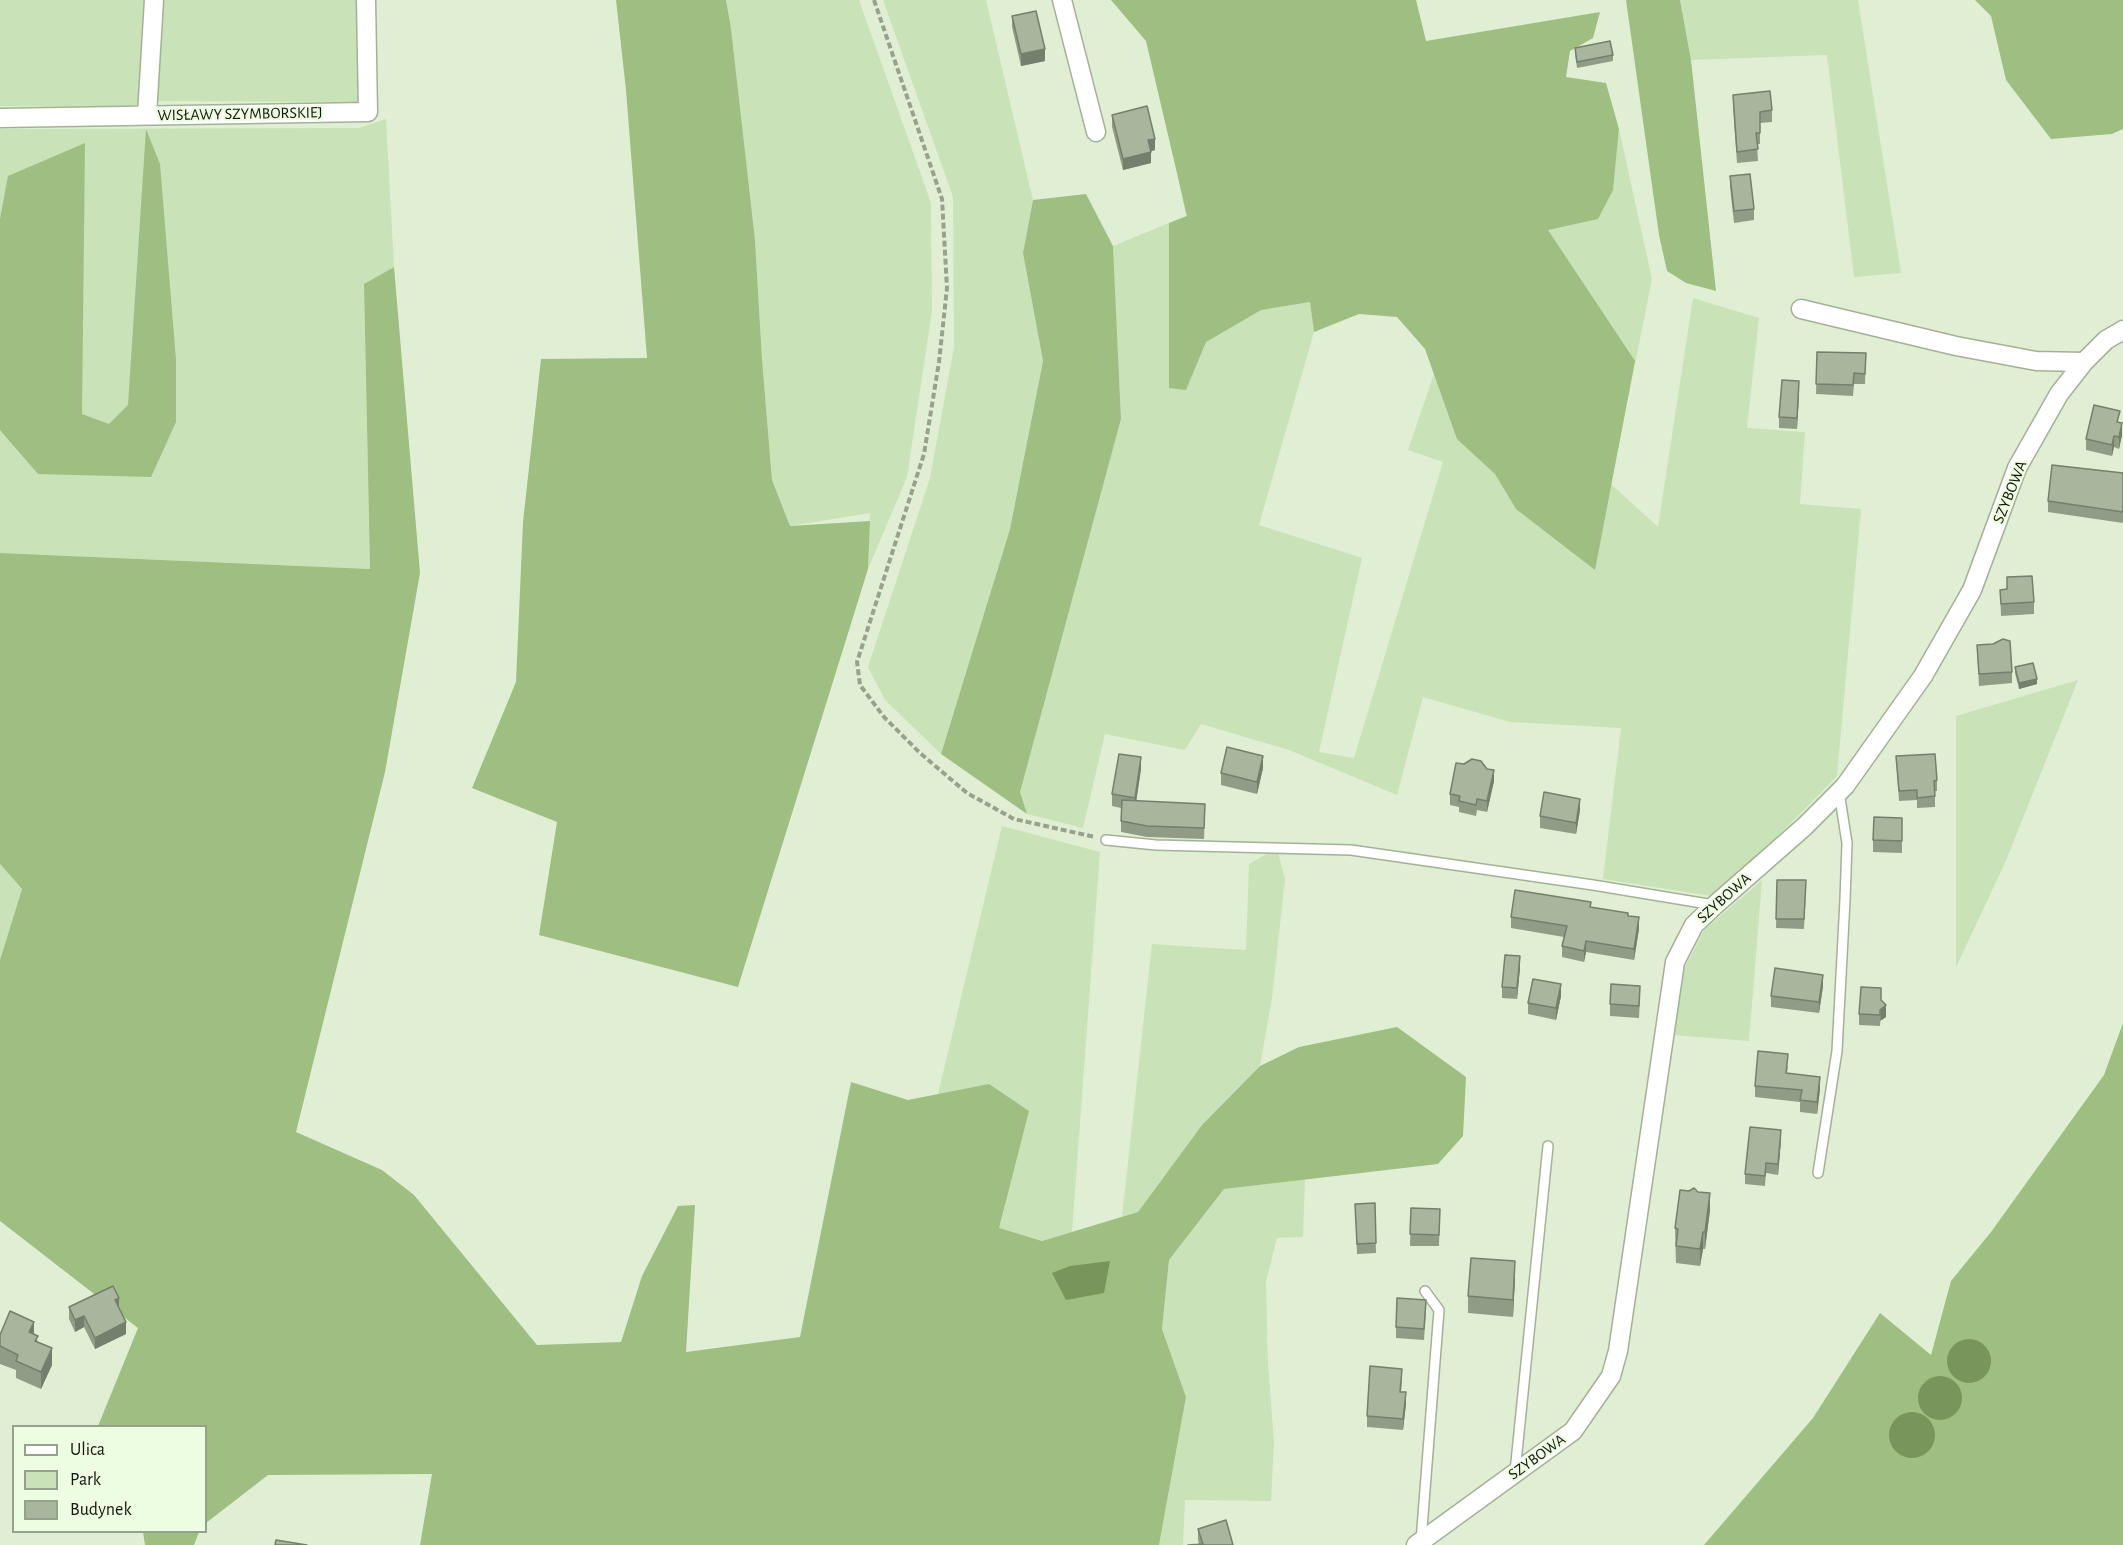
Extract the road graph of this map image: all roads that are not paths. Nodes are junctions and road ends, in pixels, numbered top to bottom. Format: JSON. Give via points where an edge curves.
{"nodes":[{"id":1,"x":154,"y":0,"type":"edge"},
{"id":2,"x":366,"y":0,"type":"edge"},
{"id":3,"x":1062,"y":0,"type":"edge"},
{"id":4,"x":147,"y":115,"type":"junction"},
{"id":5,"x":0,"y":118,"type":"edge"},
{"id":6,"x":1096,"y":132,"type":"dead end"},
{"id":7,"x":1801,"y":309,"type":"dead end"},
{"id":8,"x":2123,"y":330,"type":"edge"},
{"id":9,"x":2084,"y":362,"type":"junction"},
{"id":10,"x":1839,"y":792,"type":"junction"},
{"id":11,"x":1106,"y":840,"type":"road end"},
{"id":12,"x":1715,"y":905,"type":"junction"},
{"id":13,"x":1548,"y":1146,"type":"dead end"},
{"id":14,"x":1818,"y":1173,"type":"dead end"},
{"id":15,"x":1425,"y":1291,"type":"dead end"},
{"id":16,"x":1515,"y":1472,"type":"junction"},
{"id":17,"x":1418,"y":1543,"type":"edge"}],
"edges":[{"from":1,"to":4,"type":"street"},
{"from":2,"to":4,"type":"street","name":"WISŁAWY SZYMBORSKIEJ","via":[[368,112]]},
{"from":3,"to":6,"type":"street"},
{"from":4,"to":5,"type":"street","name":"WISŁAWY SZYMBORSKIEJ"},
{"from":7,"to":9,"type":"street","via":[[2036,361]]},
{"from":8,"to":9,"type":"street","name":"SZYBOWA","via":[[2106,340]]},
{"from":9,"to":10,"type":"street","name":"SZYBOWA","via":[[2059,394],[2017,468],[1972,590],[1923,676]]},
{"from":10,"to":12,"type":"street","name":"SZYBOWA"},
{"from":10,"to":14,"type":"lane","via":[[1847,843],[1837,1051]]},
{"from":11,"to":12,"type":"lane","via":[[1351,850]]},
{"from":12,"to":16,"type":"street","name":"SZYBOWA","via":[[1694,925],[1675,962],[1618,1351],[1611,1376],[1573,1431]]},
{"from":13,"to":16,"type":"lane"},
{"from":15,"to":17,"type":"lane","via":[[1438,1310]]},
{"from":16,"to":17,"type":"street","name":"SZYBOWA"}]}
